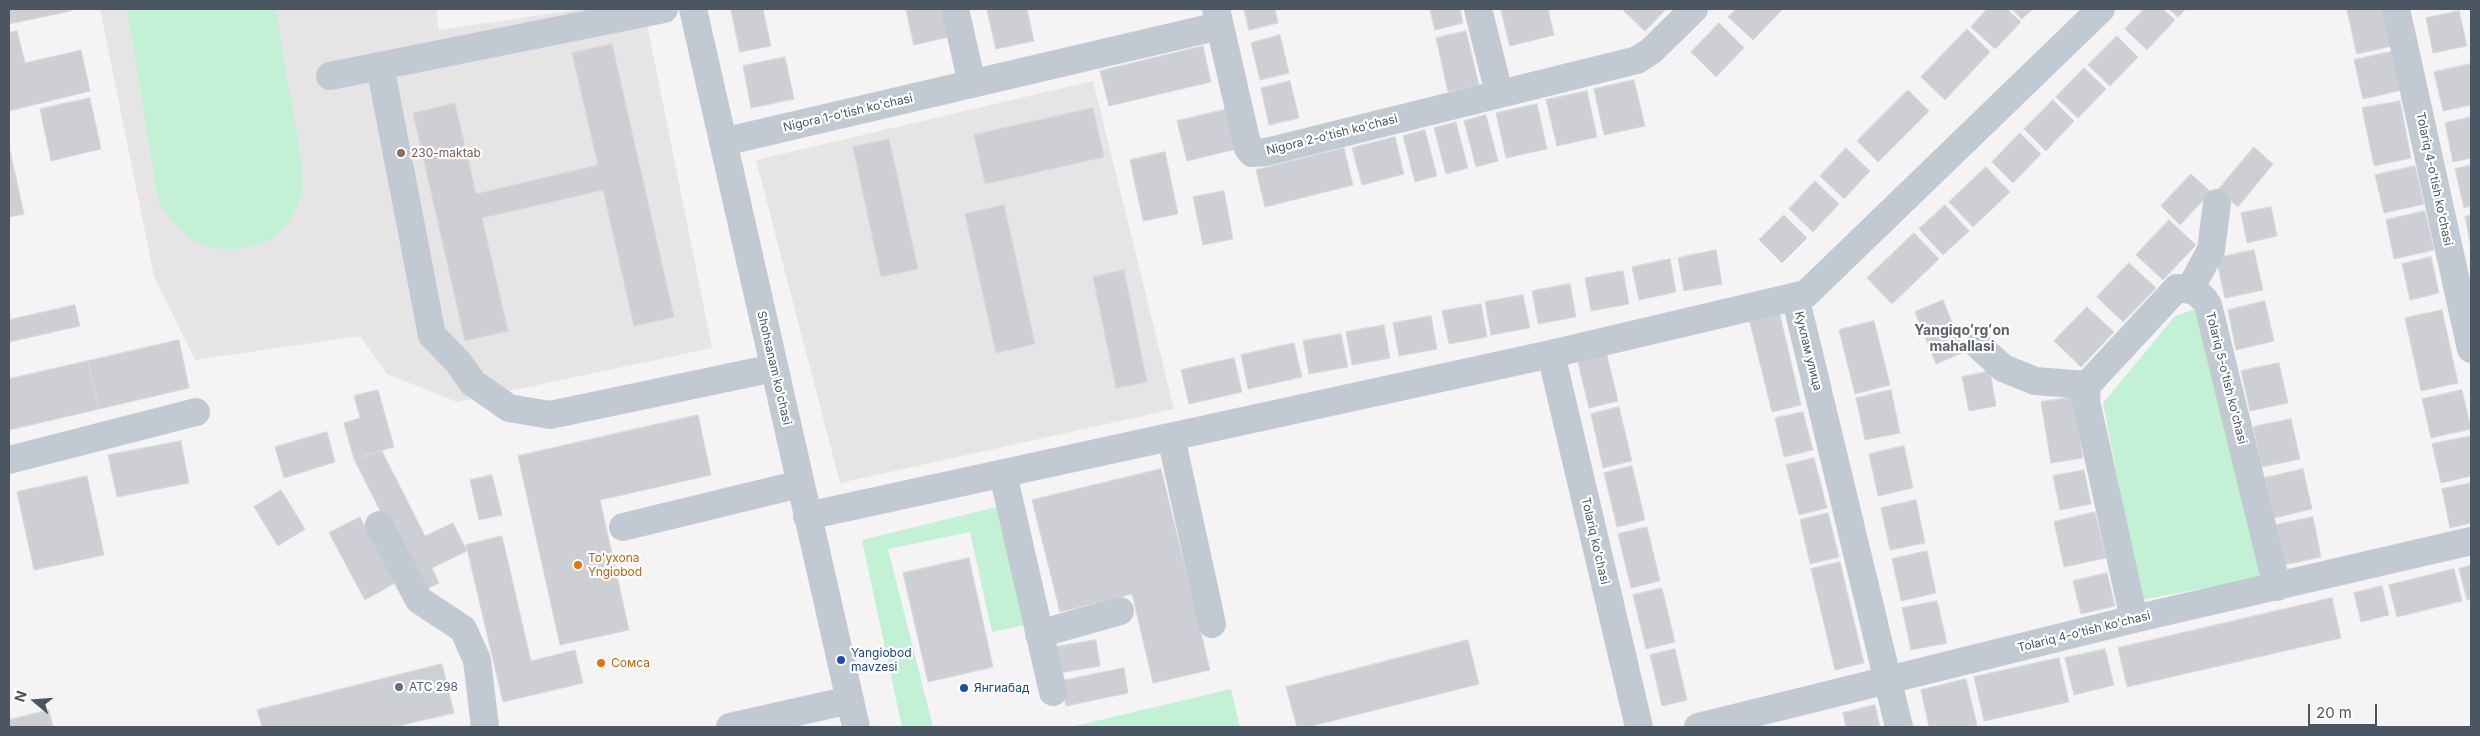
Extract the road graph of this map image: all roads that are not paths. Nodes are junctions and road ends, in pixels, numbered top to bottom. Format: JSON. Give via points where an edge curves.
{"nodes":[{"id":1,"x":664,"y":9,"type":"edge"},
{"id":2,"x":694,"y":9,"type":"edge"},
{"id":3,"x":955,"y":9,"type":"edge"},
{"id":4,"x":1478,"y":9,"type":"edge"},
{"id":5,"x":1694,"y":9,"type":"edge"},
{"id":6,"x":2101,"y":9,"type":"edge"},
{"id":7,"x":2396,"y":9,"type":"edge"},
{"id":8,"x":1218,"y":18,"type":"edge"},
{"id":9,"x":380,"y":66,"type":"junction"},
{"id":10,"x":330,"y":76,"type":"dead end"},
{"id":11,"x":972,"y":84,"type":"junction"},
{"id":12,"x":1499,"y":93,"type":"junction"},
{"id":13,"x":723,"y":142,"type":"junction"},
{"id":14,"x":2217,"y":203,"type":"dead end"},
{"id":15,"x":2190,"y":289,"type":"junction"},
{"id":16,"x":1795,"y":296,"type":"junction"},
{"id":17,"x":1979,"y":346,"type":"dead end"},
{"id":18,"x":2471,"y":349,"type":"edge"},
{"id":19,"x":1551,"y":354,"type":"junction"},
{"id":20,"x":774,"y":368,"type":"junction"},
{"id":21,"x":2087,"y":386,"type":"junction"},
{"id":22,"x":196,"y":412,"type":"dead end"},
{"id":23,"x":1171,"y":437,"type":"junction"},
{"id":24,"x":9,"y":460,"type":"edge"},
{"id":25,"x":1003,"y":474,"type":"junction"},
{"id":26,"x":800,"y":484,"type":"junction"},
{"id":27,"x":807,"y":516,"type":"junction"},
{"id":28,"x":379,"y":525,"type":"dead end"},
{"id":29,"x":623,"y":527,"type":"dead end"},
{"id":30,"x":2471,"y":541,"type":"edge"},
{"id":31,"x":2277,"y":587,"type":"junction"},
{"id":32,"x":1120,"y":611,"type":"dead end"},
{"id":33,"x":2134,"y":620,"type":"junction"},
{"id":34,"x":1212,"y":624,"type":"dead end"},
{"id":35,"x":1040,"y":634,"type":"junction"},
{"id":36,"x":1889,"y":682,"type":"junction"},
{"id":37,"x":1053,"y":692,"type":"dead end"},
{"id":38,"x":850,"y":700,"type":"junction"},
{"id":39,"x":485,"y":727,"type":"edge"},
{"id":40,"x":730,"y":727,"type":"edge"},
{"id":41,"x":856,"y":727,"type":"edge"},
{"id":42,"x":1639,"y":727,"type":"edge"},
{"id":43,"x":1698,"y":727,"type":"edge"},
{"id":44,"x":1899,"y":727,"type":"edge"}],
"edges":[{"from":1,"to":9,"type":"street"},
{"from":2,"to":13,"type":"street","name":"Shohsanam ko'chasi"},
{"from":3,"to":11,"type":"street"},
{"from":4,"to":12,"type":"street"},
{"from":5,"to":12,"type":"street","name":"Nigora 2-o'tish ko'chasi","via":[[1651,51],[1637,60]]},
{"from":6,"to":16,"type":"street","name":"Куклам улица","via":[[1806,294]]},
{"from":7,"to":18,"type":"street","name":"Tolariq 4-o'tish ko'chasi"},
{"from":8,"to":11,"type":"street","name":"Nigora 1-o'tish ko'chasi"},
{"from":8,"to":12,"type":"street","name":"Nigora 2-o'tish ko'chasi","via":[[1248,148],[1252,153]]},
{"from":9,"to":10,"type":"street"},
{"from":9,"to":20,"type":"street","via":[[432,335],[473,383],[509,408],[550,414]]},
{"from":11,"to":13,"type":"street","name":"Nigora 1-o'tish ko'chasi"},
{"from":13,"to":20,"type":"street","name":"Shohsanam ko'chasi"},
{"from":14,"to":15,"type":"street","via":[[2210,250]]},
{"from":15,"to":21,"type":"street","via":[[2177,288]]},
{"from":15,"to":31,"type":"street","name":"Tolariq 5-o'tish ko'chasi","via":[[2202,294],[2208,305]]},
{"from":16,"to":19,"type":"street"},
{"from":16,"to":36,"type":"street","name":"Куклам улица"},
{"from":17,"to":21,"type":"street","via":[[2004,368],[2035,381]]},
{"from":19,"to":23,"type":"street"},
{"from":19,"to":42,"type":"street","name":"Tolariq ko'chasi"},
{"from":20,"to":26,"type":"street","name":"Shohsanam ko'chasi"},
{"from":21,"to":33,"type":"street","via":[[2086,400]]},
{"from":22,"to":24,"type":"street"},
{"from":23,"to":25,"type":"street"},
{"from":23,"to":34,"type":"street"},
{"from":25,"to":27,"type":"street"},
{"from":25,"to":35,"type":"street"},
{"from":26,"to":27,"type":"street","name":"Shohsanam ko'chasi"},
{"from":26,"to":29,"type":"street"},
{"from":27,"to":38,"type":"street","name":"Shohsanam ko'chasi"},
{"from":28,"to":39,"type":"street","via":[[419,600],[463,629],[477,660]]},
{"from":30,"to":31,"type":"street","name":"Tolariq 4-o'tish ko'chasi"},
{"from":31,"to":33,"type":"street","name":"Tolariq 4-o'tish ko'chasi"},
{"from":32,"to":35,"type":"street"},
{"from":33,"to":36,"type":"street","name":"Tolariq 4-o'tish ko'chasi"},
{"from":35,"to":37,"type":"street"},
{"from":36,"to":43,"type":"street","name":"Tolariq 4-o'tish ko'chasi"},
{"from":36,"to":44,"type":"street","name":"Куклам улица"},
{"from":38,"to":40,"type":"street"},
{"from":38,"to":41,"type":"street","name":"Shohsanam ko'chasi"}]}
